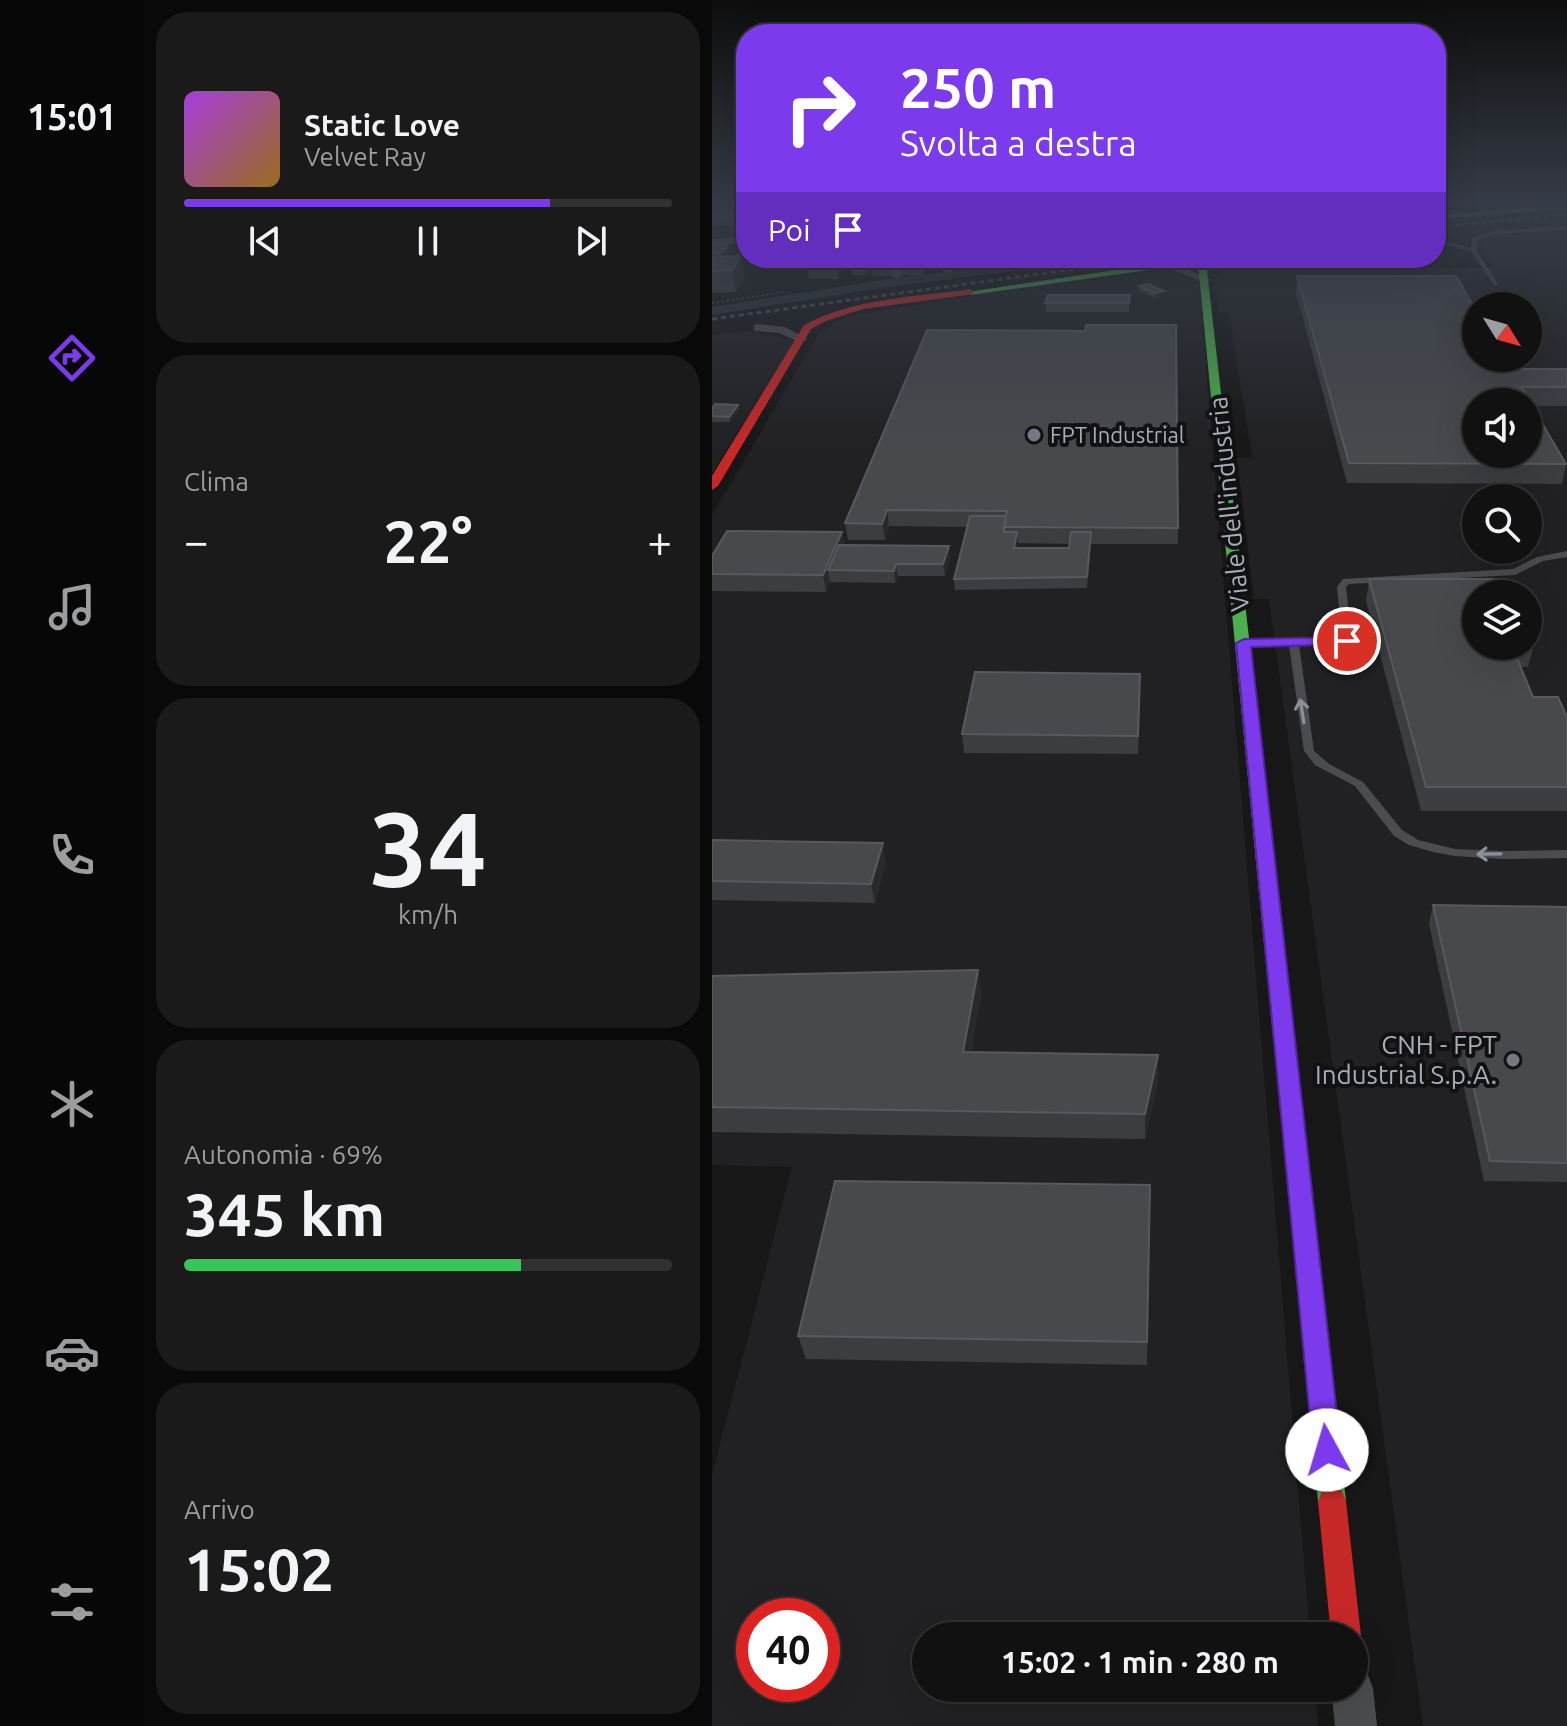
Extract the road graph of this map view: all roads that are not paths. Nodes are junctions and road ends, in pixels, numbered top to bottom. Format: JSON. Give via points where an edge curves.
{"nodes":[{"id":1,"x":1024,"y":285,"type":"edge"},
{"id":2,"x":1206,"y":285,"type":"edge"},
{"id":3,"x":758,"y":328,"type":"dead end"},
{"id":4,"x":801,"y":339,"type":"junction"},
{"id":5,"x":712,"y":486,"type":"edge"},
{"id":6,"x":1567,"y":554,"type":"edge"},
{"id":7,"x":1244,"y":643,"type":"junction"},
{"id":8,"x":1294,"y":643,"type":"junction"},
{"id":9,"x":1567,"y":854,"type":"edge"},
{"id":10,"x":1345,"y":1622,"type":"edge"},
{"id":11,"x":1353,"y":1702,"type":"edge"},
{"id":12,"x":1356,"y":1726,"type":"edge"}],
"edges":[{"from":1,"to":4,"type":"street","via":[[854,309],[816,319]]},
{"from":2,"to":7,"type":"street","name":"Viale dell'industria"},
{"from":3,"to":4,"type":"street"},
{"from":4,"to":5,"type":"street"},
{"from":6,"to":8,"type":"lane","via":[[1528,562],[1515,572],[1346,581],[1341,587],[1347,641]]},
{"from":7,"to":8,"type":"lane"},
{"from":7,"to":10,"type":"street","name":"Viale dell'industria"},
{"from":9,"to":8,"type":"lane","one_way":true,"via":[[1469,854],[1415,843],[1397,832],[1358,784],[1316,763],[1309,751]]},
{"from":11,"to":12,"type":"street"}]}
